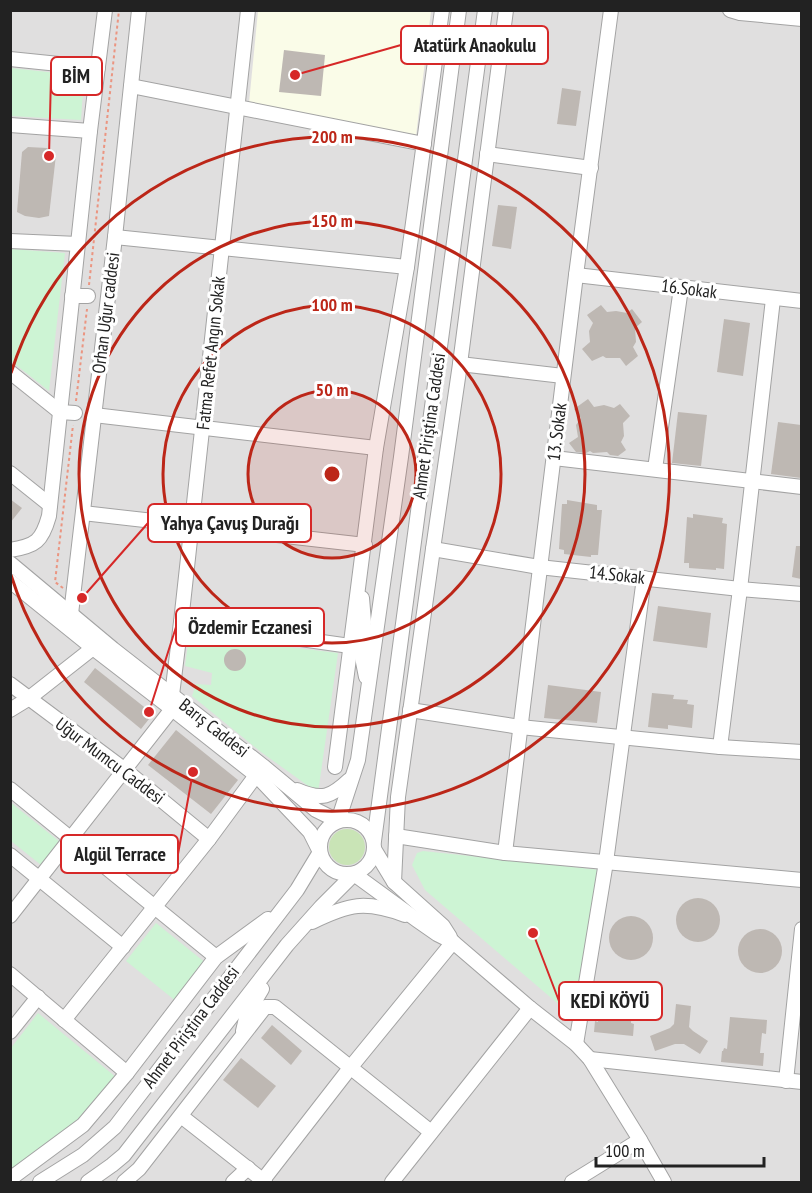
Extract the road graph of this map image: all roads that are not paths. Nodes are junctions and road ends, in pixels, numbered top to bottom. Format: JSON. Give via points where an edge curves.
{"nodes":[{"id":1,"x":105,"y":10,"type":"edge"},
{"id":2,"x":139,"y":10,"type":"edge"},
{"id":3,"x":248,"y":10,"type":"edge"},
{"id":4,"x":442,"y":10,"type":"edge"},
{"id":5,"x":459,"y":10,"type":"edge"},
{"id":6,"x":485,"y":10,"type":"edge"},
{"id":7,"x":506,"y":10,"type":"edge"},
{"id":8,"x":611,"y":10,"type":"edge"},
{"id":9,"x":730,"y":10,"type":"edge"},
{"id":10,"x":801,"y":19,"type":"edge"},
{"id":11,"x":10,"y":59,"type":"edge"},
{"id":12,"x":98,"y":68,"type":"junction"},
{"id":13,"x":131,"y":86,"type":"junction"},
{"id":14,"x":237,"y":107,"type":"junction"},
{"id":15,"x":10,"y":125,"type":"edge"},
{"id":16,"x":90,"y":131,"type":"junction"},
{"id":17,"x":423,"y":144,"type":"junction"},
{"id":18,"x":487,"y":154,"type":"junction"},
{"id":19,"x":591,"y":168,"type":"junction"},
{"id":20,"x":116,"y":237,"type":"junction"},
{"id":21,"x":10,"y":241,"type":"edge"},
{"id":22,"x":78,"y":244,"type":"junction"},
{"id":23,"x":222,"y":249,"type":"junction"},
{"id":24,"x":407,"y":267,"type":"junction"},
{"id":25,"x":576,"y":275,"type":"junction"},
{"id":26,"x":681,"y":288,"type":"junction"},
{"id":27,"x":72,"y":296,"type":"junction"},
{"id":28,"x":88,"y":296,"type":"dead end"},
{"id":29,"x":773,"y":298,"type":"junction"},
{"id":30,"x":801,"y":301,"type":"edge"},
{"id":31,"x":460,"y":364,"type":"junction"},
{"id":32,"x":10,"y":372,"type":"edge"},
{"id":33,"x":563,"y":376,"type":"junction"},
{"id":34,"x":60,"y":412,"type":"junction"},
{"id":35,"x":75,"y":413,"type":"dead end"},
{"id":36,"x":94,"y":415,"type":"junction"},
{"id":37,"x":202,"y":429,"type":"junction"},
{"id":38,"x":376,"y":448,"type":"junction"},
{"id":39,"x":554,"y":458,"type":"junction"},
{"id":40,"x":655,"y":469,"type":"junction"},
{"id":41,"x":10,"y":473,"type":"edge"},
{"id":42,"x":753,"y":480,"type":"junction"},
{"id":43,"x":801,"y":487,"type":"edge"},
{"id":44,"x":50,"y":505,"type":"junction"},
{"id":45,"x":83,"y":513,"type":"junction"},
{"id":46,"x":191,"y":526,"type":"junction"},
{"id":47,"x":365,"y":544,"type":"junction"},
{"id":48,"x":433,"y":549,"type":"junction"},
{"id":49,"x":10,"y":550,"type":"edge"},
{"id":50,"x":10,"y":563,"type":"edge"},
{"id":51,"x":362,"y":563,"type":"junction"},
{"id":52,"x":539,"y":567,"type":"junction"},
{"id":53,"x":644,"y":578,"type":"junction"},
{"id":54,"x":10,"y":581,"type":"edge"},
{"id":55,"x":740,"y":589,"type":"junction"},
{"id":56,"x":801,"y":594,"type":"edge"},
{"id":57,"x":71,"y":614,"type":"junction"},
{"id":58,"x":181,"y":622,"type":"junction"},
{"id":59,"x":350,"y":646,"type":"junction"},
{"id":60,"x":93,"y":648,"type":"junction"},
{"id":61,"x":417,"y":660,"type":"junction"},
{"id":62,"x":10,"y":684,"type":"edge"},
{"id":63,"x":368,"y":691,"type":"junction"},
{"id":64,"x":28,"y":699,"type":"junction"},
{"id":65,"x":172,"y":702,"type":"junction"},
{"id":66,"x":410,"y":710,"type":"junction"},
{"id":67,"x":10,"y":711,"type":"edge"},
{"id":68,"x":390,"y":716,"type":"junction"},
{"id":69,"x":520,"y":727,"type":"junction"},
{"id":70,"x":624,"y":737,"type":"junction"},
{"id":71,"x":720,"y":747,"type":"junction"},
{"id":72,"x":801,"y":752,"type":"edge"},
{"id":73,"x":335,"y":767,"type":"dead end"},
{"id":74,"x":125,"y":770,"type":"junction"},
{"id":75,"x":260,"y":771,"type":"junction"},
{"id":76,"x":353,"y":776,"type":"junction"},
{"id":77,"x":287,"y":785,"type":"junction"},
{"id":78,"x":10,"y":789,"type":"edge"},
{"id":79,"x":338,"y":820,"type":"junction"},
{"id":80,"x":396,"y":836,"type":"junction"},
{"id":81,"x":72,"y":839,"type":"junction"},
{"id":82,"x":209,"y":839,"type":"junction"},
{"id":83,"x":374,"y":845,"type":"junction"},
{"id":84,"x":320,"y":852,"type":"junction"},
{"id":85,"x":505,"y":853,"type":"junction"},
{"id":86,"x":10,"y":855,"type":"edge"},
{"id":87,"x":606,"y":862,"type":"junction"},
{"id":88,"x":354,"y":874,"type":"junction"},
{"id":89,"x":40,"y":879,"type":"junction"},
{"id":90,"x":801,"y":880,"type":"edge"},
{"id":91,"x":394,"y":882,"type":"junction"},
{"id":92,"x":284,"y":907,"type":"junction"},
{"id":93,"x":155,"y":908,"type":"junction"},
{"id":94,"x":10,"y":916,"type":"edge"},
{"id":95,"x":417,"y":920,"type":"junction"},
{"id":96,"x":302,"y":927,"type":"junction"},
{"id":97,"x":801,"y":929,"type":"edge"},
{"id":98,"x":453,"y":942,"type":"junction"},
{"id":99,"x":123,"y":947,"type":"junction"},
{"id":100,"x":216,"y":957,"type":"junction"},
{"id":101,"x":275,"y":960,"type":"junction"},
{"id":102,"x":10,"y":974,"type":"edge"},
{"id":103,"x":38,"y":997,"type":"junction"},
{"id":104,"x":530,"y":1008,"type":"junction"},
{"id":105,"x":64,"y":1020,"type":"junction"},
{"id":106,"x":10,"y":1032,"type":"edge"},
{"id":107,"x":240,"y":1039,"type":"junction"},
{"id":108,"x":576,"y":1044,"type":"junction"},
{"id":109,"x":590,"y":1059,"type":"junction"},
{"id":110,"x":350,"y":1068,"type":"junction"},
{"id":111,"x":127,"y":1073,"type":"junction"},
{"id":112,"x":786,"y":1081,"type":"junction"},
{"id":113,"x":801,"y":1082,"type":"edge"},
{"id":114,"x":181,"y":1116,"type":"junction"},
{"id":115,"x":431,"y":1132,"type":"junction"},
{"id":116,"x":640,"y":1140,"type":"junction"},
{"id":117,"x":248,"y":1168,"type":"junction"},
{"id":118,"x":10,"y":1179,"type":"edge"},
{"id":119,"x":40,"y":1182,"type":"edge"},
{"id":120,"x":88,"y":1182,"type":"edge"},
{"id":121,"x":124,"y":1182,"type":"edge"},
{"id":122,"x":233,"y":1182,"type":"edge"},
{"id":123,"x":267,"y":1182,"type":"edge"},
{"id":124,"x":392,"y":1182,"type":"edge"},
{"id":125,"x":572,"y":1182,"type":"edge"},
{"id":126,"x":664,"y":1182,"type":"edge"}],
"edges":[{"from":1,"to":12,"type":"street"},
{"from":2,"to":13,"type":"street","name":"Orhan Uğur caddesi"},
{"from":3,"to":14,"type":"street","name":"Fatma Refet Angın Sokak"},
{"from":4,"to":17,"type":"street"},
{"from":5,"to":63,"type":"street","name":"Ahmet Piriştina Caddesi"},
{"from":6,"to":68,"type":"street","name":"Ahmet Piriştina Caddesi"},
{"from":7,"to":18,"type":"street"},
{"from":8,"to":19,"type":"street","name":"13. Sokak"},
{"from":9,"to":10,"type":"street"},
{"from":11,"to":12,"type":"street"},
{"from":12,"to":16,"type":"street"},
{"from":13,"to":14,"type":"street"},
{"from":13,"to":20,"type":"street","name":"Orhan Uğur caddesi"},
{"from":14,"to":17,"type":"street"},
{"from":14,"to":23,"type":"street","name":"Fatma Refet Angın Sokak"},
{"from":15,"to":16,"type":"street"},
{"from":16,"to":22,"type":"street"},
{"from":17,"to":24,"type":"street"},
{"from":18,"to":19,"type":"street"},
{"from":18,"to":31,"type":"street"},
{"from":19,"to":25,"type":"street","name":"13. Sokak"},
{"from":20,"to":23,"type":"street"},
{"from":20,"to":36,"type":"street","name":"Orhan Uğur caddesi"},
{"from":21,"to":22,"type":"street"},
{"from":22,"to":27,"type":"street"},
{"from":23,"to":24,"type":"street"},
{"from":23,"to":37,"type":"street","name":"Fatma Refet Angın Sokak"},
{"from":24,"to":38,"type":"street"},
{"from":25,"to":26,"type":"street","name":"16.Sokak"},
{"from":25,"to":33,"type":"street","name":"13. Sokak"},
{"from":26,"to":29,"type":"street","name":"16.Sokak"},
{"from":26,"to":40,"type":"street"},
{"from":27,"to":28,"type":"street"},
{"from":27,"to":34,"type":"street"},
{"from":29,"to":30,"type":"street","name":"16.Sokak"},
{"from":29,"to":42,"type":"street"},
{"from":31,"to":33,"type":"street"},
{"from":31,"to":48,"type":"street"},
{"from":32,"to":34,"type":"street"},
{"from":33,"to":39,"type":"street","name":"13. Sokak"},
{"from":34,"to":35,"type":"street"},
{"from":34,"to":44,"type":"street"},
{"from":36,"to":37,"type":"street"},
{"from":36,"to":45,"type":"street","name":"Orhan Uğur caddesi"},
{"from":37,"to":38,"type":"street"},
{"from":37,"to":46,"type":"street","name":"Fatma Refet Angın Sokak"},
{"from":38,"to":47,"type":"street"},
{"from":39,"to":40,"type":"street"},
{"from":39,"to":52,"type":"street","name":"13. Sokak"},
{"from":40,"to":42,"type":"street"},
{"from":41,"to":44,"type":"street"},
{"from":42,"to":43,"type":"street"},
{"from":42,"to":55,"type":"street"},
{"from":44,"to":49,"type":"street","via":[[44,532],[34,544]]},
{"from":45,"to":46,"type":"street"},
{"from":45,"to":57,"type":"street","name":"Orhan Uğur caddesi"},
{"from":46,"to":47,"type":"street"},
{"from":46,"to":58,"type":"street","name":"Fatma Refet Angın Sokak"},
{"from":47,"to":51,"type":"street"},
{"from":48,"to":52,"type":"street","name":"14.Sokak"},
{"from":48,"to":61,"type":"street"},
{"from":50,"to":57,"type":"street","name":"Barış Caddesi"},
{"from":51,"to":59,"type":"street"},
{"from":51,"to":63,"type":"street","via":[[361,652]]},
{"from":52,"to":53,"type":"street","name":"14.Sokak"},
{"from":52,"to":69,"type":"street","name":"13. Sokak"},
{"from":53,"to":55,"type":"street","name":"14.Sokak"},
{"from":53,"to":70,"type":"street"},
{"from":54,"to":60,"type":"street","name":"Barış Caddesi"},
{"from":55,"to":56,"type":"street","name":"14.Sokak"},
{"from":55,"to":71,"type":"street"},
{"from":57,"to":65,"type":"street","name":"Barış Caddesi"},
{"from":58,"to":59,"type":"street"},
{"from":58,"to":65,"type":"street","name":"Fatma Refet Angın Sokak"},
{"from":59,"to":73,"type":"street"},
{"from":60,"to":64,"type":"street"},
{"from":60,"to":65,"type":"street","name":"Barış Caddesi"},
{"from":61,"to":66,"type":"street"},
{"from":61,"to":68,"type":"street"},
{"from":62,"to":64,"type":"street","name":"Uğur Mumcu Caddesi"},
{"from":63,"to":76,"type":"street","name":"Ahmet Piriştina Caddesi"},
{"from":64,"to":67,"type":"street"},
{"from":64,"to":74,"type":"street","name":"Uğur Mumcu Caddesi"},
{"from":65,"to":74,"type":"street"},
{"from":65,"to":75,"type":"street","name":"Barış Caddesi"},
{"from":66,"to":69,"type":"street"},
{"from":66,"to":80,"type":"street"},
{"from":68,"to":83,"type":"street","name":"Ahmet Piriştina Caddesi"},
{"from":69,"to":70,"type":"street"},
{"from":69,"to":85,"type":"street","name":"13. Sokak"},
{"from":70,"to":71,"type":"street"},
{"from":70,"to":87,"type":"street"},
{"from":71,"to":72,"type":"street"},
{"from":74,"to":81,"type":"street"},
{"from":74,"to":82,"type":"street","name":"Uğur Mumcu Caddesi"},
{"from":75,"to":77,"type":"street","name":"Barış Caddesi"},
{"from":75,"to":82,"type":"street"},
{"from":75,"to":84,"type":"street","name":"Barış Caddesi","via":[[310,832]]},
{"from":76,"to":77,"type":"street","via":[[336,792],[321,797]]},
{"from":76,"to":79,"type":"street","name":"Ahmet Piriştina Caddesi"},
{"from":77,"to":79,"type":"street","name":"Barış Caddesi","via":[[316,810]]},
{"from":78,"to":81,"type":"street"},
{"from":79,"to":83,"type":"street","via":[[350,819],[365,826]]},
{"from":79,"to":84,"type":"street","via":[[322,835]]},
{"from":80,"to":85,"type":"street"},
{"from":80,"to":91,"type":"street"},
{"from":81,"to":89,"type":"street"},
{"from":81,"to":93,"type":"street"},
{"from":82,"to":93,"type":"street"},
{"from":83,"to":88,"type":"street","via":[[373,858]]},
{"from":83,"to":91,"type":"street"},
{"from":84,"to":88,"type":"street","via":[[336,872]]},
{"from":84,"to":92,"type":"street","name":"Ahmet Piriştina Caddesi"},
{"from":85,"to":87,"type":"street"},
{"from":86,"to":89,"type":"street"},
{"from":87,"to":90,"type":"street"},
{"from":87,"to":108,"type":"street"},
{"from":88,"to":95,"type":"street"},
{"from":88,"to":96,"type":"street","name":"Ahmet Piriştina Caddesi"},
{"from":89,"to":94,"type":"street"},
{"from":89,"to":99,"type":"street"},
{"from":91,"to":98,"type":"street","via":[[443,926]]},
{"from":92,"to":100,"type":"street"},
{"from":92,"to":119,"type":"street","name":"Ahmet Piriştina Caddesi","via":[[115,1127],[83,1155]]},
{"from":93,"to":99,"type":"street"},
{"from":93,"to":100,"type":"street"},
{"from":95,"to":96,"type":"street","via":[[368,905],[335,911]]},
{"from":95,"to":98,"type":"street"},
{"from":96,"to":101,"type":"street","name":"Ahmet Piriştina Caddesi"},
{"from":97,"to":112,"type":"street"},
{"from":98,"to":104,"type":"street"},
{"from":98,"to":110,"type":"street"},
{"from":99,"to":105,"type":"street"},
{"from":100,"to":111,"type":"street"},
{"from":101,"to":107,"type":"street","via":[[271,977],[247,1014]]},
{"from":101,"to":120,"type":"street","name":"Ahmet Piriştina Caddesi","via":[[124,1155]]},
{"from":102,"to":103,"type":"street"},
{"from":103,"to":105,"type":"street"},
{"from":103,"to":106,"type":"street"},
{"from":104,"to":108,"type":"street"},
{"from":104,"to":115,"type":"street"},
{"from":105,"to":111,"type":"street"},
{"from":107,"to":110,"type":"street","via":[[265,1007],[275,1007]]},
{"from":107,"to":114,"type":"street"},
{"from":108,"to":109,"type":"street"},
{"from":109,"to":112,"type":"street"},
{"from":109,"to":116,"type":"street"},
{"from":110,"to":115,"type":"street"},
{"from":110,"to":123,"type":"street"},
{"from":111,"to":118,"type":"street","via":[[83,1125]]},
{"from":112,"to":113,"type":"street"},
{"from":114,"to":117,"type":"street"},
{"from":114,"to":121,"type":"street"},
{"from":115,"to":124,"type":"street"},
{"from":116,"to":125,"type":"street"},
{"from":116,"to":126,"type":"street"},
{"from":117,"to":122,"type":"street"},
{"from":117,"to":123,"type":"street"}]}
